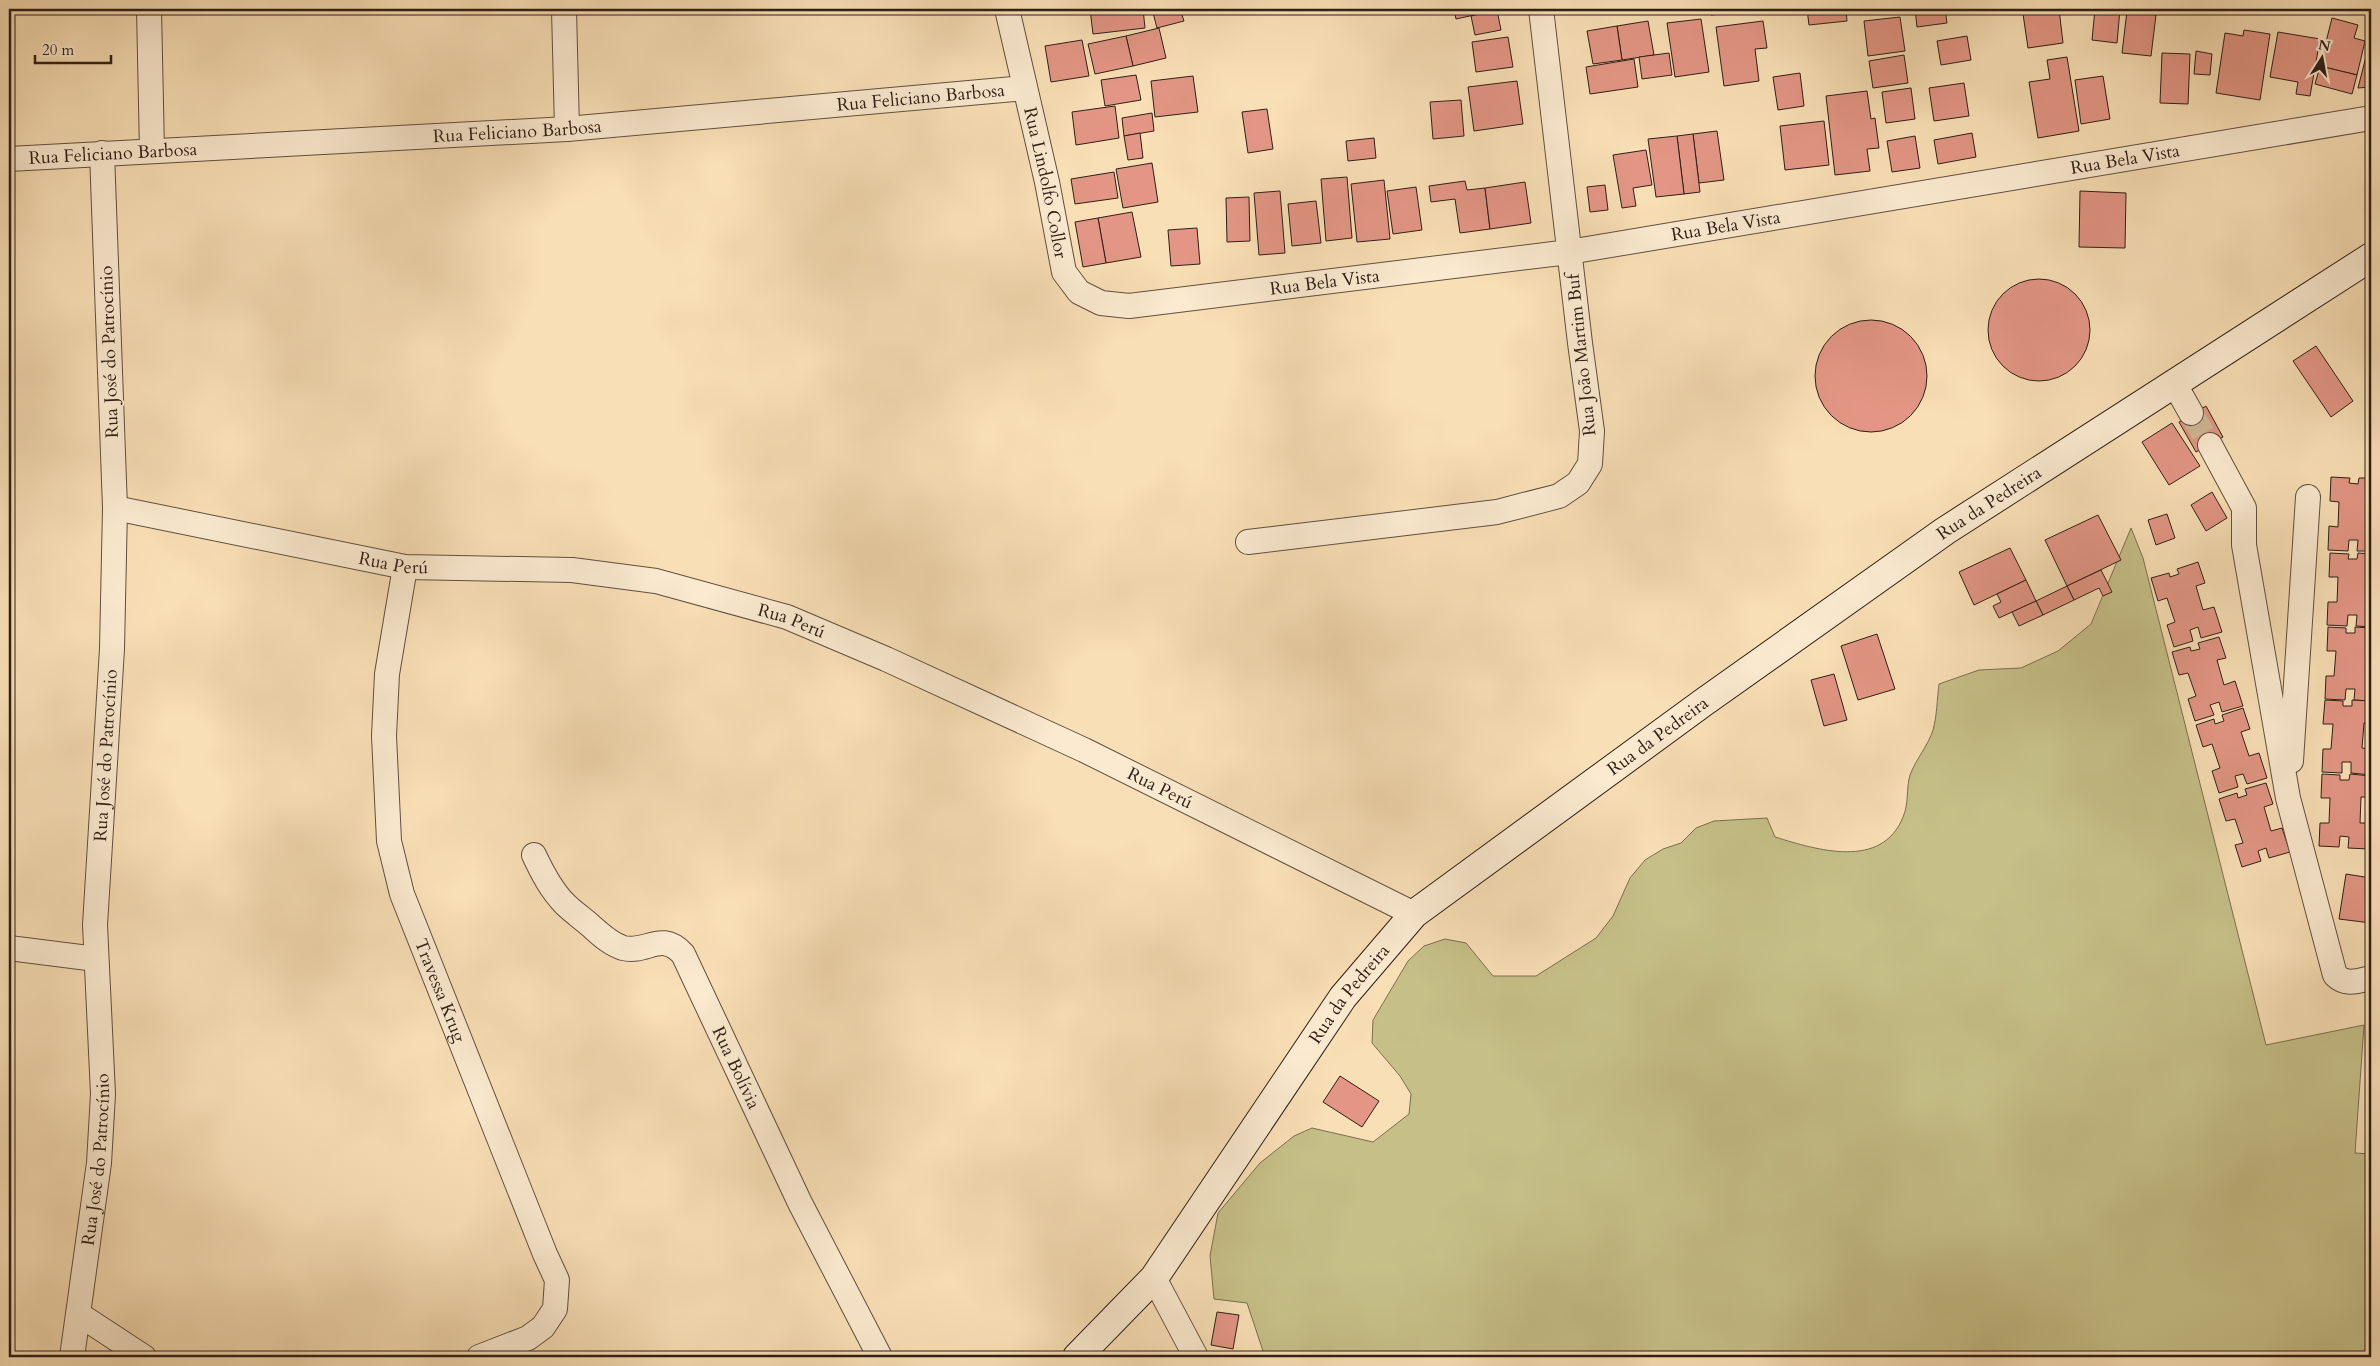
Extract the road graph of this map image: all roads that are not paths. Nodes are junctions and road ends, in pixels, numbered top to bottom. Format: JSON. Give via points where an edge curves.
{"nodes":[{"id":1,"x":149,"y":9,"type":"edge"},
{"id":2,"x":564,"y":9,"type":"edge"},
{"id":3,"x":1007,"y":9,"type":"edge"},
{"id":4,"x":1541,"y":9,"type":"edge"},
{"id":5,"x":1025,"y":88,"type":"junction"},
{"id":6,"x":2371,"y":118,"type":"edge"},
{"id":7,"x":567,"y":129,"type":"junction"},
{"id":8,"x":152,"y":151,"type":"junction"},
{"id":9,"x":102,"y":153,"type":"junction"},
{"id":10,"x":9,"y":159,"type":"edge"},
{"id":11,"x":1569,"y":252,"type":"junction"},
{"id":12,"x":2366,"y":264,"type":"edge"},
{"id":13,"x":1079,"y":292,"type":"joint"},
{"id":14,"x":2174,"y":383,"type":"junction"},
{"id":15,"x":2191,"y":413,"type":"tunnel mouth"},
{"id":16,"x":2210,"y":445,"type":"tunnel mouth"},
{"id":17,"x":2308,"y":496,"type":"dead end"},
{"id":18,"x":115,"y":508,"type":"junction"},
{"id":19,"x":1248,"y":542,"type":"dead end"},
{"id":20,"x":405,"y":567,"type":"junction"},
{"id":21,"x":2288,"y":798,"type":"junction"},
{"id":22,"x":534,"y":855,"type":"dead end"},
{"id":23,"x":1414,"y":914,"type":"junction"},
{"id":24,"x":9,"y":948,"type":"edge"},
{"id":25,"x":96,"y":959,"type":"junction"},
{"id":26,"x":2371,"y":978,"type":"edge"},
{"id":27,"x":1154,"y":1278,"type":"junction"},
{"id":28,"x":80,"y":1316,"type":"junction"},
{"id":29,"x":72,"y":1357,"type":"edge"},
{"id":30,"x":144,"y":1357,"type":"edge"},
{"id":31,"x":479,"y":1357,"type":"edge"},
{"id":32,"x":880,"y":1357,"type":"edge"},
{"id":33,"x":1077,"y":1357,"type":"edge"},
{"id":34,"x":1196,"y":1357,"type":"edge"}],
"edges":[{"from":1,"to":8,"type":"street"},
{"from":2,"to":7,"type":"street"},
{"from":3,"to":5,"type":"street","name":"Rua Lindolfo Collor"},
{"from":4,"to":11,"type":"street","name":"Rua João Martim Buf"},
{"from":5,"to":7,"type":"street","name":"Rua Feliciano Barbosa"},
{"from":5,"to":13,"type":"street","name":"Rua Lindolfo Collor","via":[[1064,272]]},
{"from":6,"to":11,"type":"street","name":"Rua Bela Vista"},
{"from":7,"to":8,"type":"street","name":"Rua Feliciano Barbosa"},
{"from":8,"to":9,"type":"street","name":"Rua Feliciano Barbosa"},
{"from":9,"to":10,"type":"street","name":"Rua Feliciano Barbosa"},
{"from":9,"to":18,"type":"street","name":"Rua José do Patrocínio"},
{"from":11,"to":13,"type":"street","name":"Rua Bela Vista","via":[[1129,306],[1101,303]]},
{"from":11,"to":19,"type":"street","name":"Rua João Martim Buf","via":[[1592,431],[1590,464],[1578,483],[1559,496],[1497,512]]},
{"from":12,"to":14,"type":"street","name":"Rua da Pedreira"},
{"from":14,"to":15,"type":"street"},
{"from":14,"to":23,"type":"street","name":"Rua da Pedreira","via":[[1945,531]]},
{"from":16,"to":21,"type":"street","via":[[2244,508],[2244,545]]},
{"from":17,"to":21,"type":"street"},
{"from":18,"to":20,"type":"street","name":"Rua Perú"},
{"from":18,"to":25,"type":"street","name":"Rua José do Patrocínio","via":[[112,649],[95,926]]},
{"from":20,"to":23,"type":"street","name":"Rua Perú","via":[[572,570],[656,581],[787,617],[1084,750]]},
{"from":20,"to":31,"type":"street","name":"Travessa Krug","via":[[387,674],[384,736],[389,841],[402,894],[557,1280],[555,1309],[543,1327],[528,1338]]},
{"from":21,"to":26,"type":"street","via":[[2335,975],[2341,982]]},
{"from":22,"to":32,"type":"street","name":"Rua Bolívia","via":[[563,902],[606,940],[622,948],[635,949],[665,942],[676,946],[683,954],[800,1203]]},
{"from":23,"to":27,"type":"street","name":"Rua da Pedreira","via":[[1343,997]]},
{"from":24,"to":25,"type":"street"},
{"from":25,"to":28,"type":"street","name":"Rua José do Patrocínio","via":[[103,1094],[100,1163]]},
{"from":27,"to":33,"type":"street","name":"Rua da Pedreira"},
{"from":27,"to":34,"type":"street"},
{"from":28,"to":29,"type":"street","name":"Rua José do Patrocínio"},
{"from":28,"to":30,"type":"street"}]}
